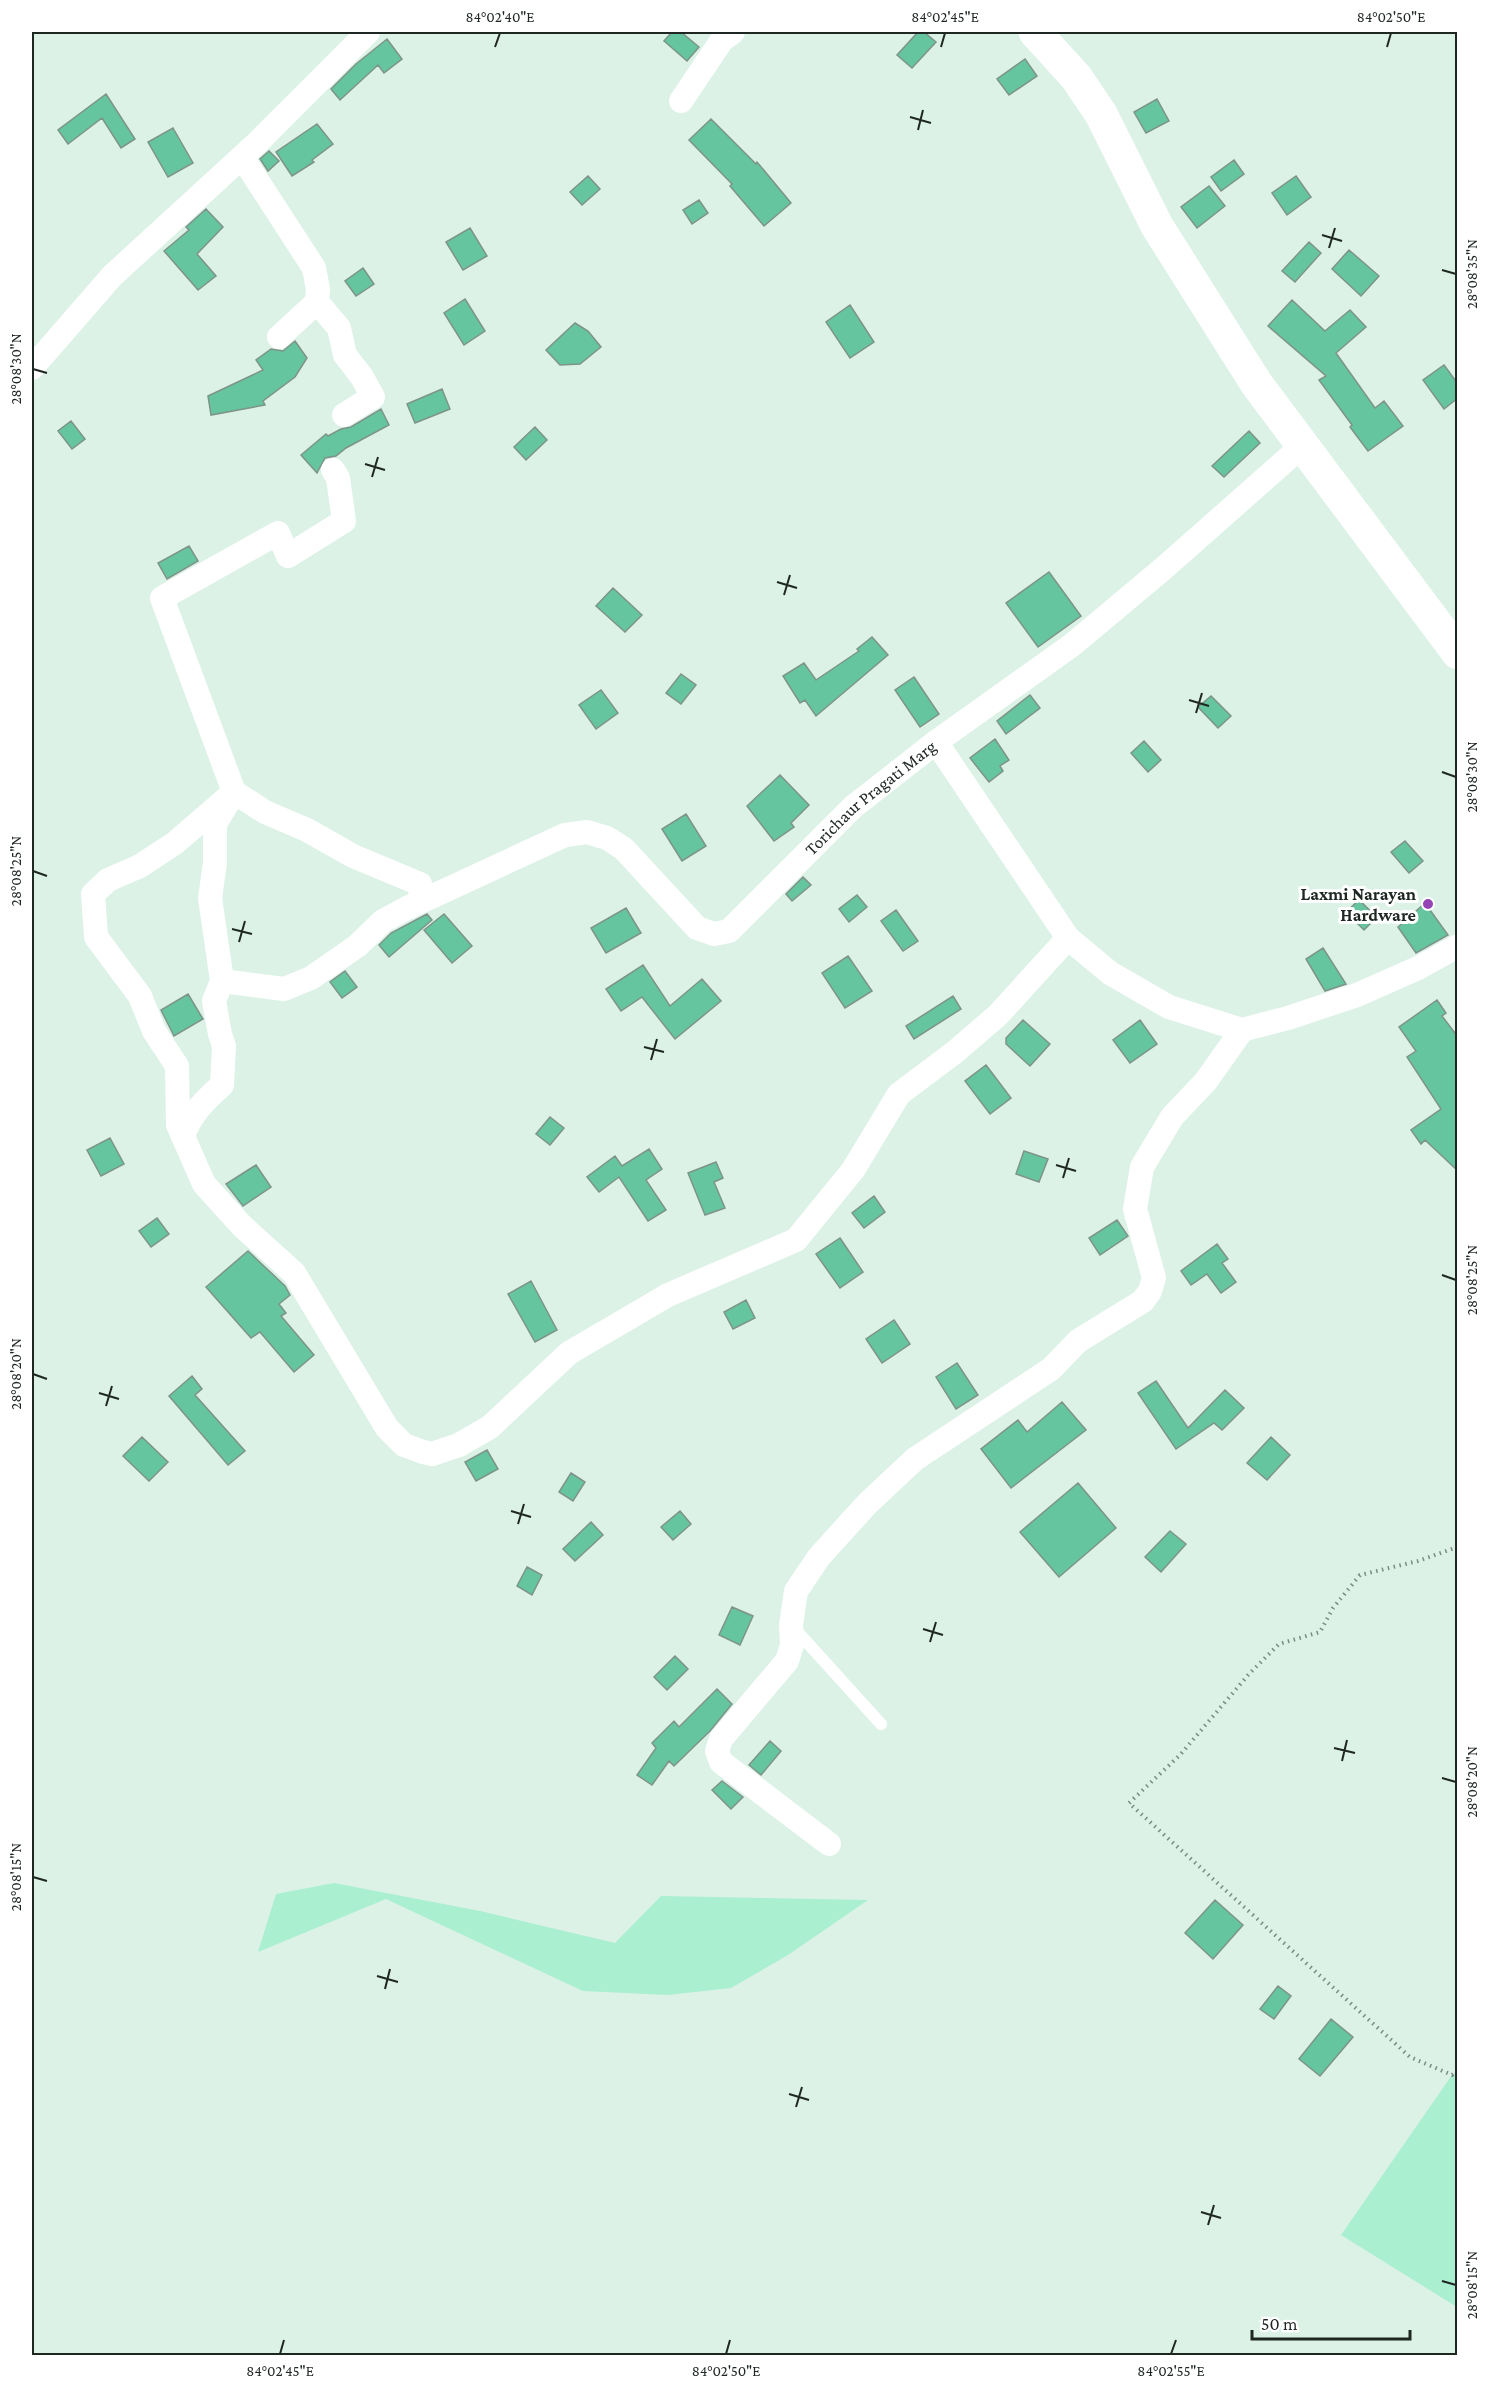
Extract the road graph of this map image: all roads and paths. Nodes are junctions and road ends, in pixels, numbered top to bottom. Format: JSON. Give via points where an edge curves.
{"nodes":[{"id":1,"x":368,"y":32,"type":"edge"},
{"id":2,"x":733,"y":32,"type":"edge"},
{"id":3,"x":1035,"y":32,"type":"edge"},
{"id":4,"x":681,"y":101,"type":"dead end"},
{"id":5,"x":242,"y":158,"type":"junction"},
{"id":6,"x":317,"y":303,"type":"junction"},
{"id":7,"x":279,"y":337,"type":"dead end"},
{"id":8,"x":32,"y":368,"type":"edge"},
{"id":9,"x":344,"y":415,"type":"dead end"},
{"id":10,"x":1303,"y":445,"type":"junction"},
{"id":11,"x":333,"y":470,"type":"dead end"},
{"id":12,"x":1458,"y":653,"type":"edge"},
{"id":13,"x":936,"y":742,"type":"junction"},
{"id":14,"x":234,"y":792,"type":"junction"},
{"id":15,"x":421,"y":902,"type":"junction"},
{"id":16,"x":1068,"y":938,"type":"junction"},
{"id":17,"x":1458,"y":946,"type":"edge"},
{"id":18,"x":222,"y":981,"type":"junction"},
{"id":19,"x":1242,"y":1030,"type":"junction"},
{"id":20,"x":183,"y":1136,"type":"junction"},
{"id":21,"x":1458,"y":1547,"type":"edge"},
{"id":22,"x":791,"y":1625,"type":"junction"},
{"id":23,"x":881,"y":1724,"type":"dead end"},
{"id":24,"x":829,"y":1844,"type":"dead end"},
{"id":25,"x":1458,"y":2071,"type":"edge"}],
"edges":[{"from":1,"to":5,"type":"street"},
{"from":2,"to":4,"type":"street","via":[[722,40]]},
{"from":3,"to":10,"type":"main road","via":[[1076,77],[1101,114],[1183,270],[1256,383]]},
{"from":5,"to":6,"type":"street","via":[[314,268]]},
{"from":5,"to":8,"type":"street","via":[[112,276]]},
{"from":6,"to":7,"type":"street"},
{"from":6,"to":9,"type":"street","via":[[339,328],[345,355],[373,397]]},
{"from":10,"to":12,"type":"main road"},
{"from":10,"to":13,"type":"street","name":"Torichaur Pragati Marg","via":[[1072,645]]},
{"from":11,"to":14,"type":"street","via":[[338,478],[344,521],[288,556],[278,533],[162,598]]},
{"from":13,"to":15,"type":"street","name":"Torichaur Pragati Marg","via":[[853,807],[729,931],[714,934],[697,927],[624,849],[587,832],[565,835]]},
{"from":13,"to":16,"type":"street"},
{"from":14,"to":15,"type":"street","via":[[353,856],[420,884]]},
{"from":14,"to":18,"type":"street","via":[[214,824],[215,863],[210,898]]},
{"from":14,"to":20,"type":"street","via":[[175,843],[140,866],[108,880],[93,894],[96,937],[140,996],[154,1031],[177,1066],[178,1125]]},
{"from":15,"to":18,"type":"street","name":"Torichaur Pragati Marg","via":[[383,921],[357,946],[311,978],[284,989]]},
{"from":16,"to":19,"type":"street","via":[[1110,973],[1169,1007]]},
{"from":16,"to":20,"type":"street","via":[[998,1015],[899,1095],[854,1170],[796,1240],[668,1295],[569,1353],[490,1427],[459,1445],[432,1454],[404,1445],[387,1428],[294,1273],[242,1226],[204,1184]]},
{"from":17,"to":19,"type":"street","via":[[1357,995]]},
{"from":18,"to":20,"type":"street","via":[[214,1001],[224,1046],[222,1085],[202,1103]]},
{"from":19,"to":22,"type":"street","via":[[1206,1081],[1172,1117],[1142,1167],[1135,1209],[1154,1278],[1143,1301],[1078,1341],[1052,1369],[915,1459],[819,1557],[796,1590]]},
{"from":21,"to":25,"type":"path","via":[[1360,1575],[1333,1608],[1320,1632],[1279,1644],[1180,1755],[1129,1803],[1410,2057],[1452,2075]]},
{"from":22,"to":23,"type":"lane"},
{"from":22,"to":24,"type":"street","via":[[792,1645],[787,1661],[722,1739],[717,1752],[721,1762]]}]}
